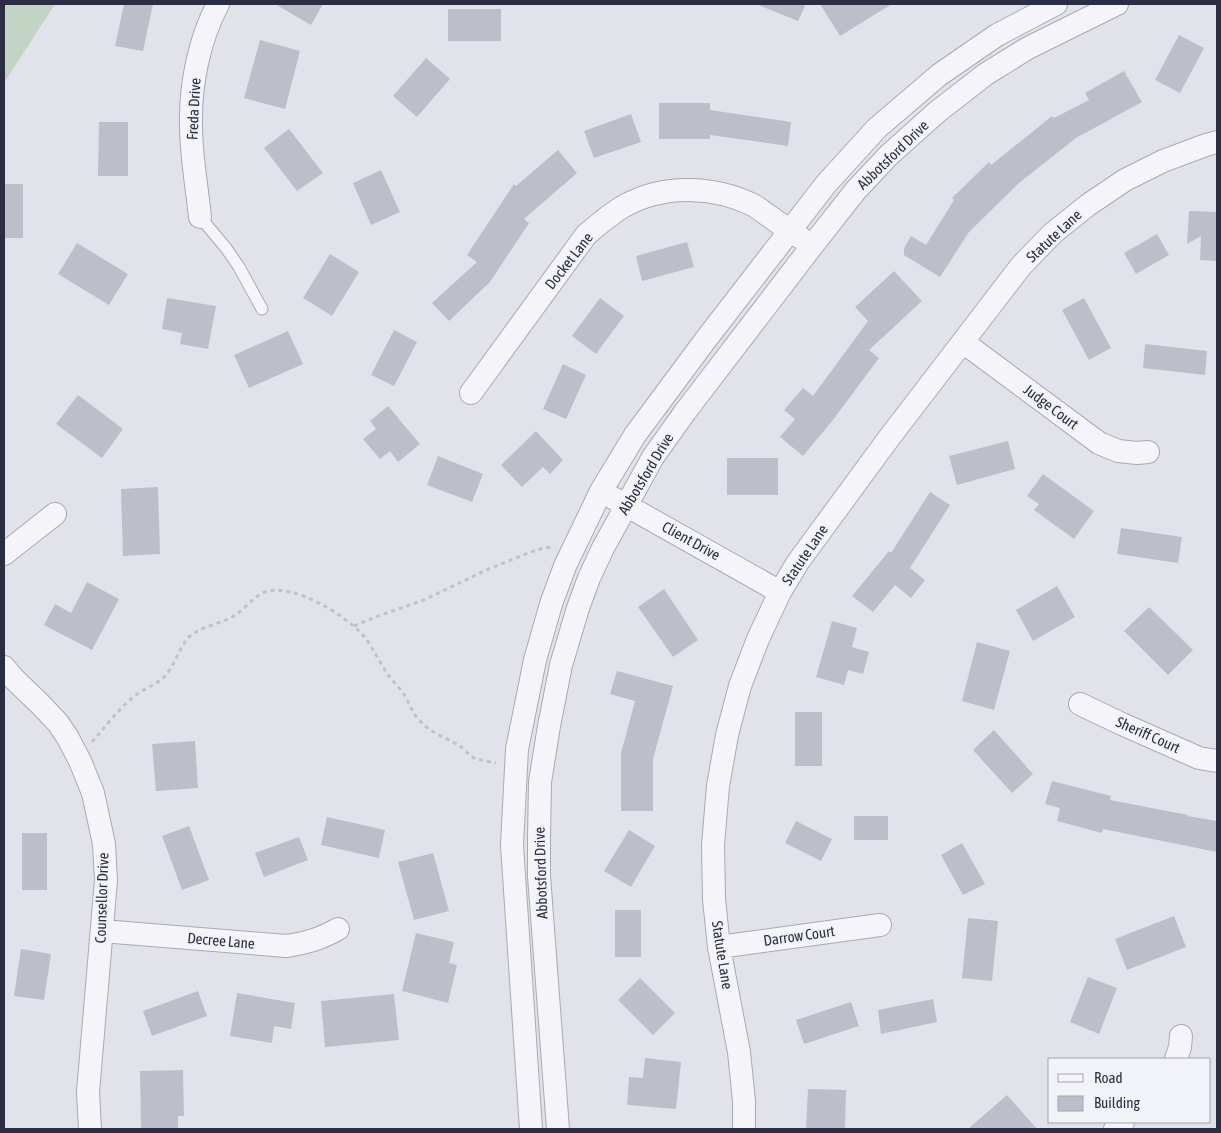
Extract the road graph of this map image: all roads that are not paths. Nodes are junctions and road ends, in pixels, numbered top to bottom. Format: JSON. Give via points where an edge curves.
{"nodes":[{"id":1,"x":218,"y":4,"type":"edge"},
{"id":2,"x":1056,"y":4,"type":"edge"},
{"id":3,"x":1117,"y":4,"type":"edge"},
{"id":4,"x":1217,"y":142,"type":"edge"},
{"id":5,"x":200,"y":217,"type":"joint"},
{"id":6,"x":790,"y":230,"type":"junction"},
{"id":7,"x":812,"y":246,"type":"junction"},
{"id":8,"x":262,"y":309,"type":"dead end"},
{"id":9,"x":963,"y":342,"type":"junction"},
{"id":10,"x":471,"y":393,"type":"dead end"},
{"id":11,"x":1148,"y":452,"type":"dead end"},
{"id":12,"x":601,"y":491,"type":"junction"},
{"id":13,"x":626,"y":505,"type":"junction"},
{"id":14,"x":55,"y":514,"type":"dead end"},
{"id":15,"x":4,"y":554,"type":"edge"},
{"id":16,"x":780,"y":592,"type":"junction"},
{"id":17,"x":4,"y":667,"type":"edge"},
{"id":18,"x":1080,"y":704,"type":"dead end"},
{"id":19,"x":1217,"y":761,"type":"edge"},
{"id":20,"x":880,"y":925,"type":"dead end"},
{"id":21,"x":338,"y":929,"type":"dead end"},
{"id":22,"x":102,"y":931,"type":"junction"},
{"id":23,"x":719,"y":947,"type":"junction"},
{"id":24,"x":1181,"y":1036,"type":"dead end"},
{"id":25,"x":1176,"y":1058,"type":"edge"},
{"id":26,"x":90,"y":1129,"type":"edge"},
{"id":27,"x":531,"y":1129,"type":"edge"},
{"id":28,"x":558,"y":1129,"type":"edge"},
{"id":29,"x":744,"y":1129,"type":"edge"}],
"edges":[{"from":1,"to":5,"type":"street","name":"Freda Drive","via":[[200,50],[193,89],[192,154]]},
{"from":2,"to":6,"type":"street","name":"Abbotsford Drive","via":[[998,35],[939,75],[877,128]]},
{"from":3,"to":7,"type":"street","name":"Abbotsford Drive","via":[[1028,48],[986,74],[937,112],[856,190]]},
{"from":4,"to":9,"type":"street","name":"Statute Lane","via":[[1163,161],[1088,205],[1021,266]]},
{"from":5,"to":8,"type":"lane","via":[[235,261]]},
{"from":6,"to":7,"type":"street","name":"Docket Lane"},
{"from":6,"to":10,"type":"street","name":"Docket Lane","via":[[754,206],[704,190],[676,190],[628,204],[586,235]]},
{"from":6,"to":12,"type":"street","name":"Abbotsford Drive","via":[[635,435]]},
{"from":7,"to":13,"type":"street","name":"Abbotsford Drive","via":[[685,412]]},
{"from":9,"to":11,"type":"street","name":"Judge Court","via":[[1099,443],[1118,451]]},
{"from":9,"to":16,"type":"street","name":"Statute Lane","via":[[798,562]]},
{"from":12,"to":13,"type":"street","name":"Client Drive"},
{"from":12,"to":27,"type":"street","name":"Abbotsford Drive","via":[[565,566],[551,604],[535,660],[517,749],[512,845]]},
{"from":13,"to":16,"type":"street","name":"Client Drive"},
{"from":13,"to":28,"type":"street","name":"Abbotsford Drive","via":[[589,578],[578,608],[561,665],[540,782],[539,876]]},
{"from":14,"to":15,"type":"street"},
{"from":16,"to":23,"type":"street","name":"Statute Lane","via":[[740,686],[718,786],[713,844]]},
{"from":17,"to":22,"type":"street","name":"Counsellor Drive","via":[[58,723],[80,761],[93,793],[104,844],[106,880]]},
{"from":18,"to":19,"type":"street","name":"Sheriff Court","via":[[1199,758]]},
{"from":20,"to":23,"type":"street","name":"Darrow Court"},
{"from":21,"to":22,"type":"street","name":"Decree Lane","via":[[306,943],[286,946]]},
{"from":22,"to":26,"type":"street","name":"Counsellor Drive","via":[[88,1092]]},
{"from":23,"to":29,"type":"street","name":"Statute Lane","via":[[739,1052]]},
{"from":24,"to":25,"type":"street"}]}
